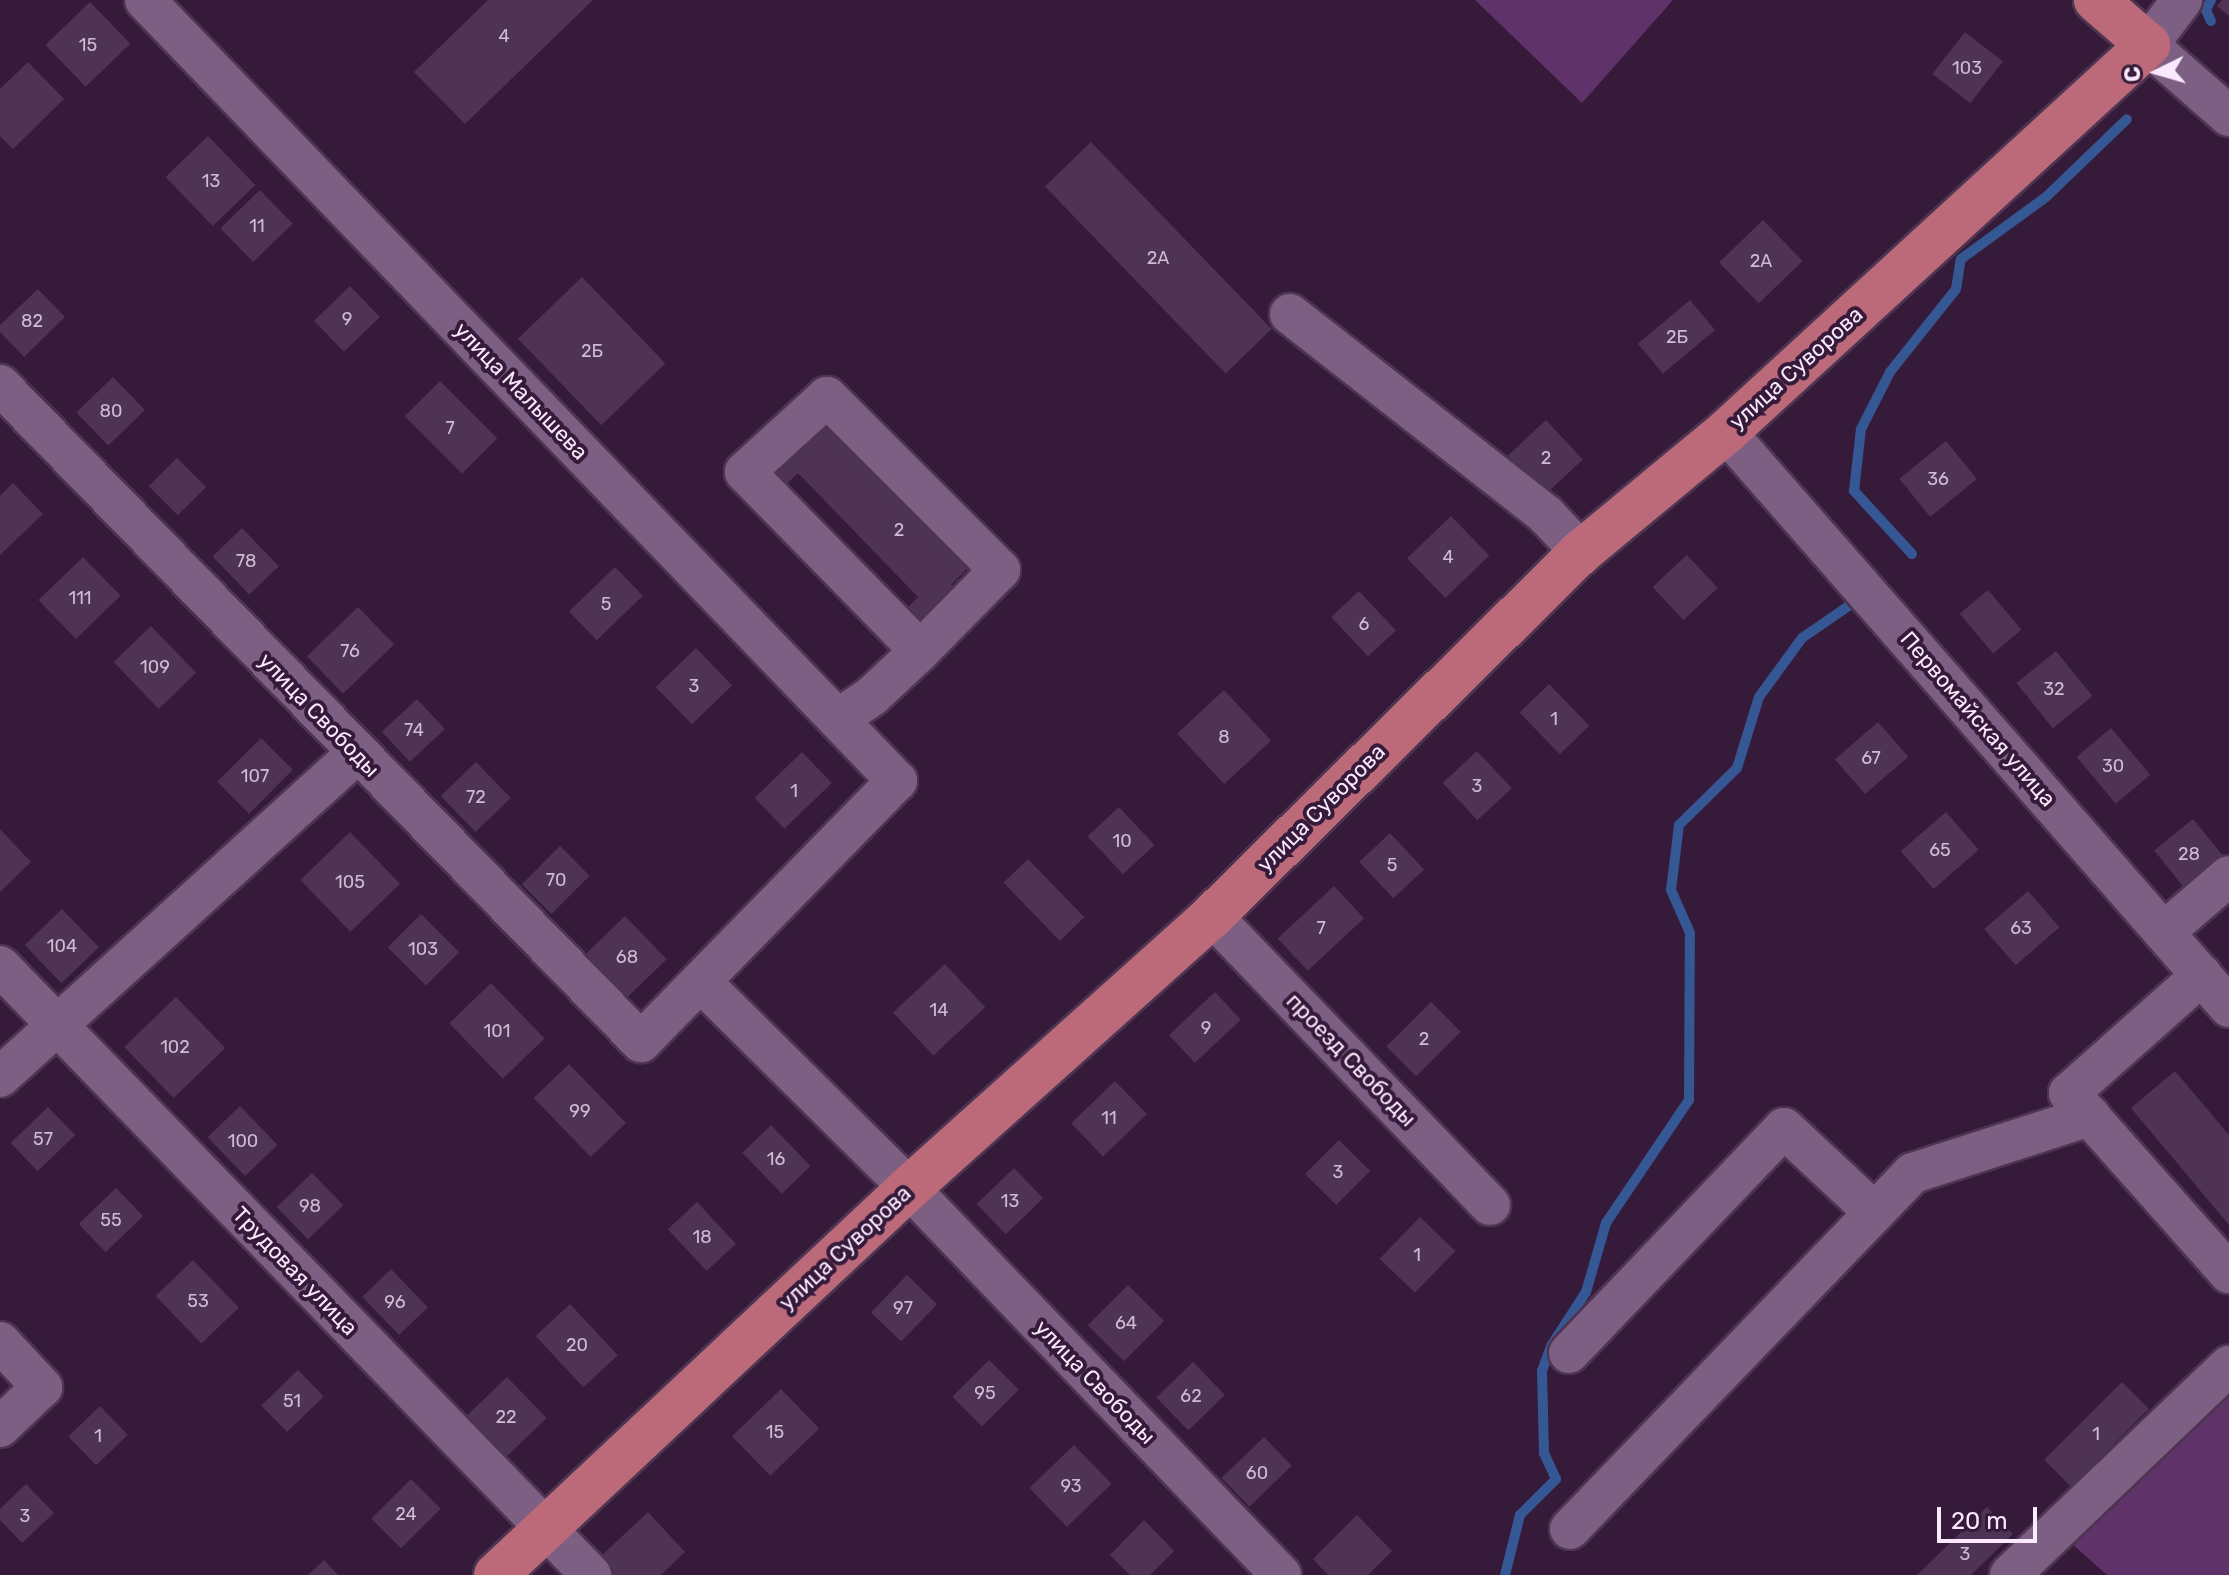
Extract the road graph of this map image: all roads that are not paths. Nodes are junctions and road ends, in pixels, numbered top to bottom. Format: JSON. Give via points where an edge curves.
{"nodes":[{"id":1,"x":145,"y":0,"type":"edge"},
{"id":2,"x":2096,"y":0,"type":"edge"},
{"id":3,"x":2182,"y":0,"type":"edge"},
{"id":4,"x":2148,"y":45,"type":"junction"},
{"id":5,"x":2229,"y":116,"type":"edge"},
{"id":6,"x":1290,"y":314,"type":"dead end"},
{"id":7,"x":0,"y":385,"type":"edge"},
{"id":8,"x":1726,"y":432,"type":"junction"},
{"id":9,"x":1581,"y":552,"type":"junction"},
{"id":10,"x":920,"y":651,"type":"junction"},
{"id":11,"x":838,"y":719,"type":"junction"},
{"id":12,"x":356,"y":754,"type":"junction"},
{"id":13,"x":2229,"y":876,"type":"edge"},
{"id":14,"x":1212,"y":916,"type":"junction"},
{"id":15,"x":2165,"y":931,"type":"junction"},
{"id":16,"x":0,"y":966,"type":"edge"},
{"id":17,"x":2202,"y":975,"type":"junction"},
{"id":18,"x":701,"y":982,"type":"junction"},
{"id":19,"x":2229,"y":1007,"type":"edge"},
{"id":20,"x":56,"y":1024,"type":"junction"},
{"id":21,"x":0,"y":1077,"type":"edge"},
{"id":22,"x":2090,"y":1116,"type":"junction"},
{"id":23,"x":909,"y":1188,"type":"junction"},
{"id":24,"x":1490,"y":1205,"type":"dead end"},
{"id":25,"x":1874,"y":1212,"type":"junction"},
{"id":26,"x":2229,"y":1273,"type":"edge"},
{"id":27,"x":0,"y":1342,"type":"edge"},
{"id":28,"x":1569,"y":1353,"type":"dead end"},
{"id":29,"x":2229,"y":1366,"type":"edge"},
{"id":30,"x":0,"y":1427,"type":"edge"},
{"id":31,"x":546,"y":1528,"type":"junction"},
{"id":32,"x":1570,"y":1529,"type":"dead end"},
{"id":33,"x":496,"y":1575,"type":"edge"},
{"id":34,"x":591,"y":1575,"type":"edge"},
{"id":35,"x":1281,"y":1575,"type":"edge"},
{"id":36,"x":2010,"y":1575,"type":"edge"}],
"edges":[{"from":1,"to":11,"type":"street","name":"улица Малышева"},
{"from":2,"to":4,"type":"main road"},
{"from":3,"to":4,"type":"street"},
{"from":4,"to":5,"type":"street"},
{"from":4,"to":8,"type":"main road","name":"улица Суворова"},
{"from":6,"to":9,"type":"street","via":[[1546,515]]},
{"from":7,"to":12,"type":"street","name":"улица Свободы"},
{"from":8,"to":9,"type":"main road","name":"улица Суворова"},
{"from":8,"to":15,"type":"street","name":"Первомайская улица"},
{"from":9,"to":14,"type":"main road","name":"улица Суворова"},
{"from":10,"to":10,"type":"street","via":[[745,472],[827,397],[1000,570]]},
{"from":10,"to":11,"type":"street"},
{"from":11,"to":18,"type":"street","name":"улица Малышева","via":[[897,781]]},
{"from":12,"to":18,"type":"street","name":"улица Свободы","via":[[641,1042]]},
{"from":12,"to":20,"type":"street"},
{"from":13,"to":15,"type":"street"},
{"from":14,"to":23,"type":"main road","name":"улица Суворова"},
{"from":14,"to":24,"type":"street","name":"проезд Свободы"},
{"from":15,"to":17,"type":"street","name":"Первомайская улица"},
{"from":16,"to":20,"type":"street","name":"Трудовая улица"},
{"from":17,"to":19,"type":"street","name":"Первомайская улица"},
{"from":17,"to":22,"type":"street","via":[[2069,1093]]},
{"from":18,"to":23,"type":"street","name":"улица Свободы"},
{"from":20,"to":21,"type":"street"},
{"from":20,"to":31,"type":"street","name":"Трудовая улица"},
{"from":22,"to":25,"type":"street","via":[[1913,1173]]},
{"from":22,"to":26,"type":"street"},
{"from":23,"to":31,"type":"main road","name":"улица Суворова"},
{"from":23,"to":35,"type":"street","name":"улица Свободы"},
{"from":25,"to":28,"type":"street","via":[[1784,1128]]},
{"from":25,"to":32,"type":"street"},
{"from":27,"to":30,"type":"street","via":[[42,1387]]},
{"from":29,"to":36,"type":"street"},
{"from":31,"to":33,"type":"main road","name":"улица Суворова"},
{"from":31,"to":34,"type":"street","name":"Трудовая улица"}]}
